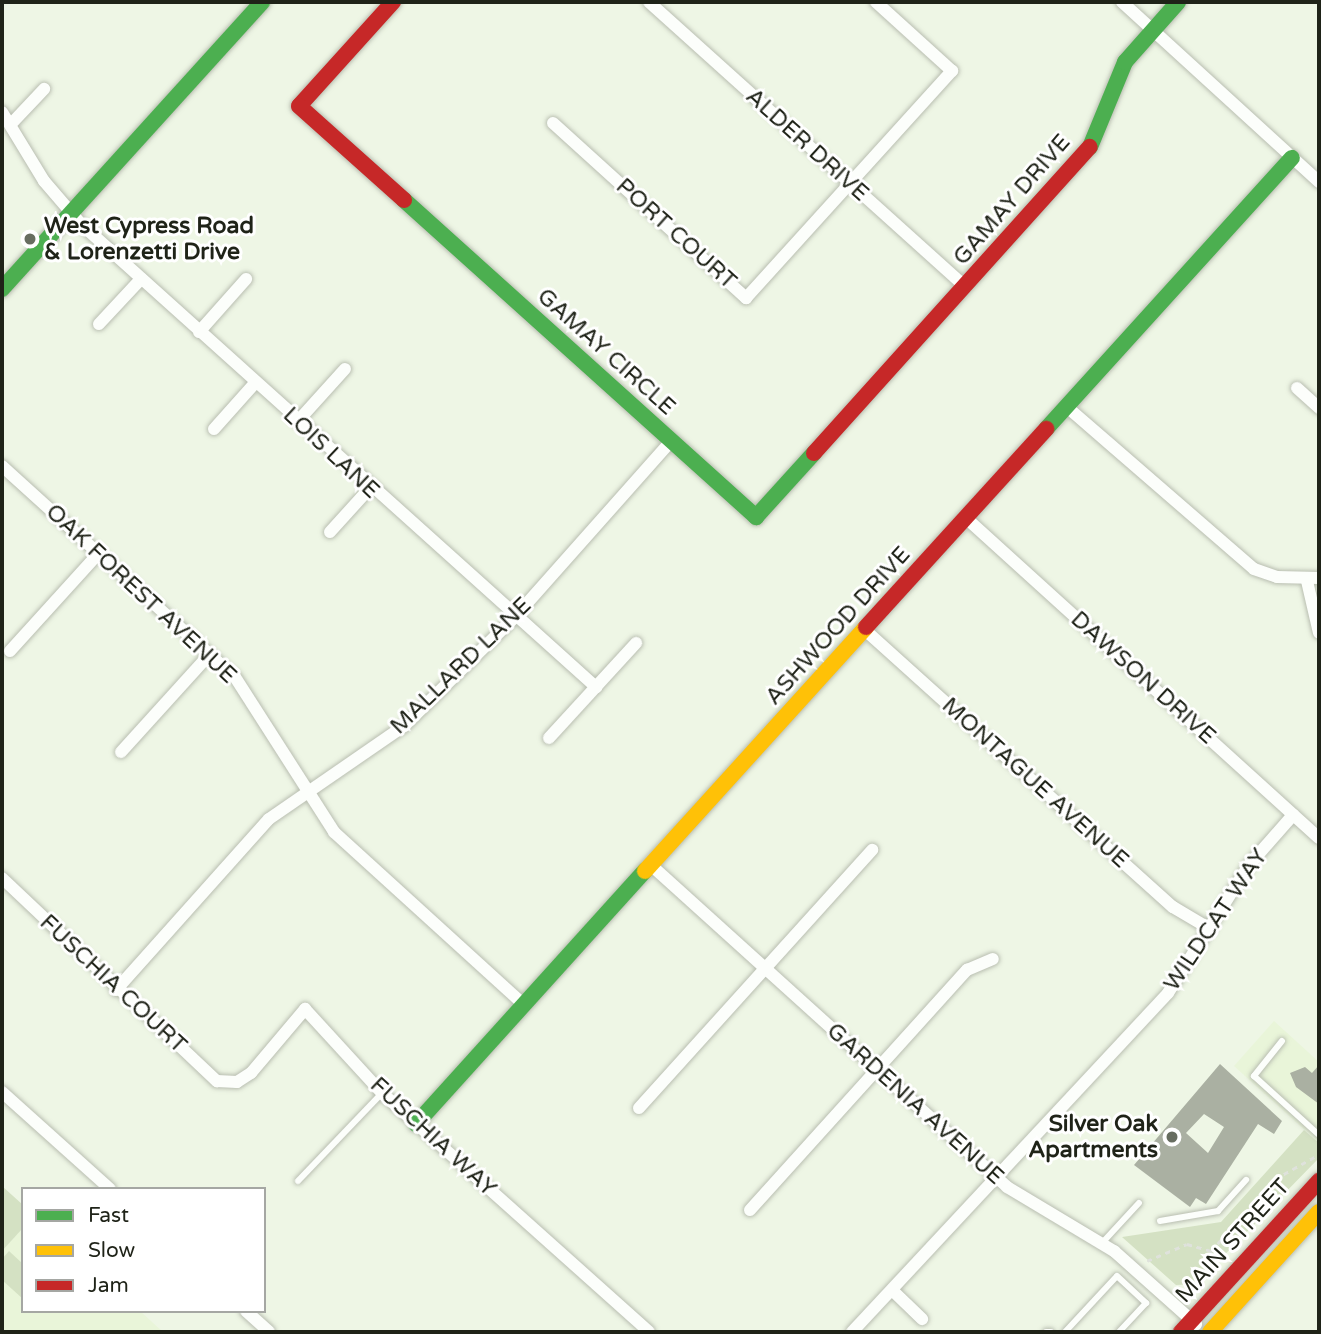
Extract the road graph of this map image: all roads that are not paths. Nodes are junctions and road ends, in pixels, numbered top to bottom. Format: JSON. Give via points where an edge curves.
{"nodes":[{"id":1,"x":262,"y":2,"type":"edge"},
{"id":2,"x":393,"y":2,"type":"edge"},
{"id":3,"x":649,"y":2,"type":"edge"},
{"id":4,"x":876,"y":2,"type":"edge"},
{"id":5,"x":1122,"y":2,"type":"edge"},
{"id":6,"x":1178,"y":2,"type":"edge"},
{"id":7,"x":1153,"y":30,"type":"junction"},
{"id":8,"x":44,"y":89,"type":"dead end"},
{"id":9,"x":2,"y":113,"type":"edge"},
{"id":10,"x":12,"y":123,"type":"junction"},
{"id":11,"x":554,"y":123,"type":"dead end"},
{"id":12,"x":1292,"y":158,"type":"junction"},
{"id":13,"x":1319,"y":182,"type":"edge"},
{"id":14,"x":850,"y":184,"type":"junction"},
{"id":15,"x":70,"y":213,"type":"junction"},
{"id":16,"x":141,"y":278,"type":"junction"},
{"id":17,"x":246,"y":279,"type":"dead end"},
{"id":18,"x":965,"y":287,"type":"junction"},
{"id":19,"x":2,"y":289,"type":"edge"},
{"id":20,"x":99,"y":324,"type":"dead end"},
{"id":21,"x":199,"y":331,"type":"junction"},
{"id":22,"x":345,"y":369,"type":"dead end"},
{"id":23,"x":255,"y":383,"type":"junction"},
{"id":24,"x":1297,"y":388,"type":"dead end"},
{"id":25,"x":1067,"y":407,"type":"junction"},
{"id":26,"x":1319,"y":408,"type":"edge"},
{"id":27,"x":298,"y":421,"type":"junction"},
{"id":28,"x":214,"y":429,"type":"dead end"},
{"id":29,"x":671,"y":442,"type":"junction"},
{"id":30,"x":2,"y":466,"type":"edge"},
{"id":31,"x":369,"y":489,"type":"junction"},
{"id":32,"x":966,"y":518,"type":"junction"},
{"id":33,"x":330,"y":532,"type":"dead end"},
{"id":34,"x":99,"y":553,"type":"junction"},
{"id":35,"x":1313,"y":579,"type":"edge"},
{"id":36,"x":514,"y":618,"type":"junction"},
{"id":37,"x":865,"y":631,"type":"junction"},
{"id":38,"x":1319,"y":633,"type":"edge"},
{"id":39,"x":636,"y":643,"type":"dead end"},
{"id":40,"x":10,"y":651,"type":"dead end"},
{"id":41,"x":210,"y":653,"type":"junction"},
{"id":42,"x":596,"y":687,"type":"junction"},
{"id":43,"x":549,"y":738,"type":"dead end"},
{"id":44,"x":121,"y":752,"type":"dead end"},
{"id":45,"x":306,"y":791,"type":"junction"},
{"id":46,"x":1293,"y":815,"type":"junction"},
{"id":47,"x":1319,"y":838,"type":"edge"},
{"id":48,"x":872,"y":850,"type":"dead end"},
{"id":49,"x":652,"y":866,"type":"junction"},
{"id":50,"x":2,"y":878,"type":"edge"},
{"id":51,"x":1210,"y":929,"type":"junction"},
{"id":52,"x":993,"y":959,"type":"dead end"},
{"id":53,"x":765,"y":968,"type":"junction"},
{"id":54,"x":116,"y":990,"type":"junction"},
{"id":55,"x":525,"y":1006,"type":"junction"},
{"id":56,"x":1282,"y":1041,"type":"dead end"},
{"id":57,"x":876,"y":1069,"type":"junction"},
{"id":58,"x":227,"y":1083,"type":"joint"},
{"id":59,"x":2,"y":1091,"type":"edge"},
{"id":60,"x":382,"y":1093,"type":"junction"},
{"id":61,"x":639,"y":1108,"type":"dead end"},
{"id":62,"x":416,"y":1124,"type":"junction"},
{"id":63,"x":1319,"y":1135,"type":"edge"},
{"id":64,"x":996,"y":1178,"type":"junction"},
{"id":65,"x":1246,"y":1180,"type":"dead end"},
{"id":66,"x":298,"y":1181,"type":"dead end"},
{"id":67,"x":1319,"y":1181,"type":"edge"},
{"id":68,"x":108,"y":1187,"type":"edge"},
{"id":69,"x":1139,"y":1203,"type":"dead end"},
{"id":70,"x":750,"y":1210,"type":"dead end"},
{"id":71,"x":1319,"y":1212,"type":"edge"},
{"id":72,"x":1160,"y":1221,"type":"dead end"},
{"id":73,"x":1103,"y":1242,"type":"junction"},
{"id":74,"x":892,"y":1290,"type":"junction"},
{"id":75,"x":248,"y":1313,"type":"edge"},
{"id":76,"x":922,"y":1319,"type":"dead end"},
{"id":77,"x":1186,"y":1326,"type":"edge"},
{"id":78,"x":269,"y":1332,"type":"edge"},
{"id":79,"x":649,"y":1332,"type":"edge"},
{"id":80,"x":852,"y":1332,"type":"edge"},
{"id":81,"x":1065,"y":1332,"type":"edge"},
{"id":82,"x":1119,"y":1332,"type":"edge"},
{"id":83,"x":1208,"y":1332,"type":"edge"}],
"edges":[{"from":1,"to":15,"type":"street"},
{"from":2,"to":29,"type":"street","name":"GAMAY CIRCLE","via":[[299,106]]},
{"from":3,"to":14,"type":"street","name":"ALDER DRIVE"},
{"from":4,"to":14,"type":"street","via":[[952,71]]},
{"from":5,"to":7,"type":"street"},
{"from":6,"to":7,"type":"street","name":"GAMAY DRIVE"},
{"from":7,"to":12,"type":"street"},
{"from":7,"to":18,"type":"street","name":"GAMAY DRIVE","via":[[1112,82],[1090,147]]},
{"from":8,"to":10,"type":"street"},
{"from":9,"to":10,"type":"street","name":"LOIS LANE"},
{"from":10,"to":15,"type":"street","name":"LOIS LANE","via":[[35,169]]},
{"from":11,"to":14,"type":"street","name":"PORT COURT","via":[[746,298]]},
{"from":12,"to":13,"type":"street"},
{"from":12,"to":25,"type":"street","name":"ASHWOOD DRIVE"},
{"from":14,"to":18,"type":"street","name":"ALDER DRIVE"},
{"from":15,"to":16,"type":"street","name":"LOIS LANE"},
{"from":15,"to":19,"type":"street"},
{"from":16,"to":20,"type":"street"},
{"from":16,"to":21,"type":"street","name":"LOIS LANE"},
{"from":17,"to":21,"type":"street"},
{"from":18,"to":29,"type":"street","name":"GAMAY CIRCLE","via":[[756,517]]},
{"from":21,"to":23,"type":"street","name":"LOIS LANE"},
{"from":22,"to":27,"type":"street"},
{"from":23,"to":27,"type":"street","name":"LOIS LANE"},
{"from":23,"to":28,"type":"street"},
{"from":24,"to":26,"type":"street"},
{"from":25,"to":32,"type":"street","name":"ASHWOOD DRIVE"},
{"from":25,"to":35,"type":"street","via":[[1254,569]]},
{"from":27,"to":31,"type":"street","name":"LOIS LANE"},
{"from":29,"to":36,"type":"street","name":"MALLARD LANE"},
{"from":30,"to":34,"type":"street","name":"OAK FOREST AVENUE"},
{"from":31,"to":33,"type":"street"},
{"from":31,"to":36,"type":"street","name":"LOIS LANE"},
{"from":32,"to":37,"type":"street","name":"ASHWOOD DRIVE"},
{"from":32,"to":46,"type":"street","name":"DAWSON DRIVE"},
{"from":34,"to":40,"type":"street"},
{"from":34,"to":41,"type":"street","name":"OAK FOREST AVENUE"},
{"from":35,"to":38,"type":"street"},
{"from":36,"to":42,"type":"street","name":"LOIS LANE"},
{"from":36,"to":45,"type":"street","name":"MALLARD LANE","via":[[404,726]]},
{"from":37,"to":49,"type":"street","name":"ASHWOOD DRIVE"},
{"from":37,"to":51,"type":"street","name":"MONTAGUE AVENUE","via":[[1173,907]]},
{"from":39,"to":42,"type":"street"},
{"from":41,"to":44,"type":"street"},
{"from":41,"to":45,"type":"street","name":"OAK FOREST AVENUE","via":[[244,689]]},
{"from":42,"to":43,"type":"street"},
{"from":45,"to":54,"type":"street","name":"MALLARD LANE","via":[[269,819]]},
{"from":45,"to":55,"type":"street","name":"OAK FOREST AVENUE","via":[[345,843]]},
{"from":46,"to":47,"type":"street","name":"DAWSON DRIVE"},
{"from":46,"to":51,"type":"street","name":"WILDCAT WAY","via":[[1249,865]]},
{"from":48,"to":53,"type":"street"},
{"from":49,"to":53,"type":"street","name":"GARDENIA AVENUE"},
{"from":49,"to":55,"type":"street","name":"ASHWOOD DRIVE"},
{"from":50,"to":54,"type":"street","name":"FUSCHIA COURT"},
{"from":51,"to":64,"type":"street","name":"WILDCAT WAY","via":[[1168,993]]},
{"from":52,"to":57,"type":"street","via":[[967,970]]},
{"from":53,"to":57,"type":"street","name":"GARDENIA AVENUE"},
{"from":53,"to":61,"type":"street"},
{"from":54,"to":58,"type":"street","name":"FUSCHIA COURT"},
{"from":55,"to":62,"type":"street","name":"ASHWOOD DRIVE"},
{"from":56,"to":63,"type":"lane","via":[[1254,1076]]},
{"from":57,"to":64,"type":"street","name":"GARDENIA AVENUE"},
{"from":57,"to":70,"type":"street"},
{"from":58,"to":60,"type":"street","name":"FUSCHIA WAY","via":[[251,1073],[305,1009]]},
{"from":59,"to":68,"type":"street"},
{"from":60,"to":62,"type":"street","name":"FUSCHIA WAY"},
{"from":60,"to":66,"type":"lane"},
{"from":62,"to":79,"type":"street","name":"FUSCHIA WAY"},
{"from":64,"to":73,"type":"street","name":"GARDENIA AVENUE","via":[[1040,1212]]},
{"from":64,"to":74,"type":"street","name":"WILDCAT WAY"},
{"from":65,"to":72,"type":"lane","via":[[1218,1211]]},
{"from":67,"to":77,"type":"street","name":"MAIN STREET"},
{"from":69,"to":73,"type":"lane"},
{"from":71,"to":83,"type":"street","name":"MAIN STREET"},
{"from":73,"to":77,"type":"street","name":"GARDENIA AVENUE"},
{"from":74,"to":76,"type":"street"},
{"from":74,"to":80,"type":"street","name":"WILDCAT WAY"},
{"from":75,"to":78,"type":"street"},
{"from":77,"to":83,"type":"street","name":"GARDENIA AVENUE"},
{"from":81,"to":82,"type":"lane","via":[[1116,1276],[1146,1303]]}]}
